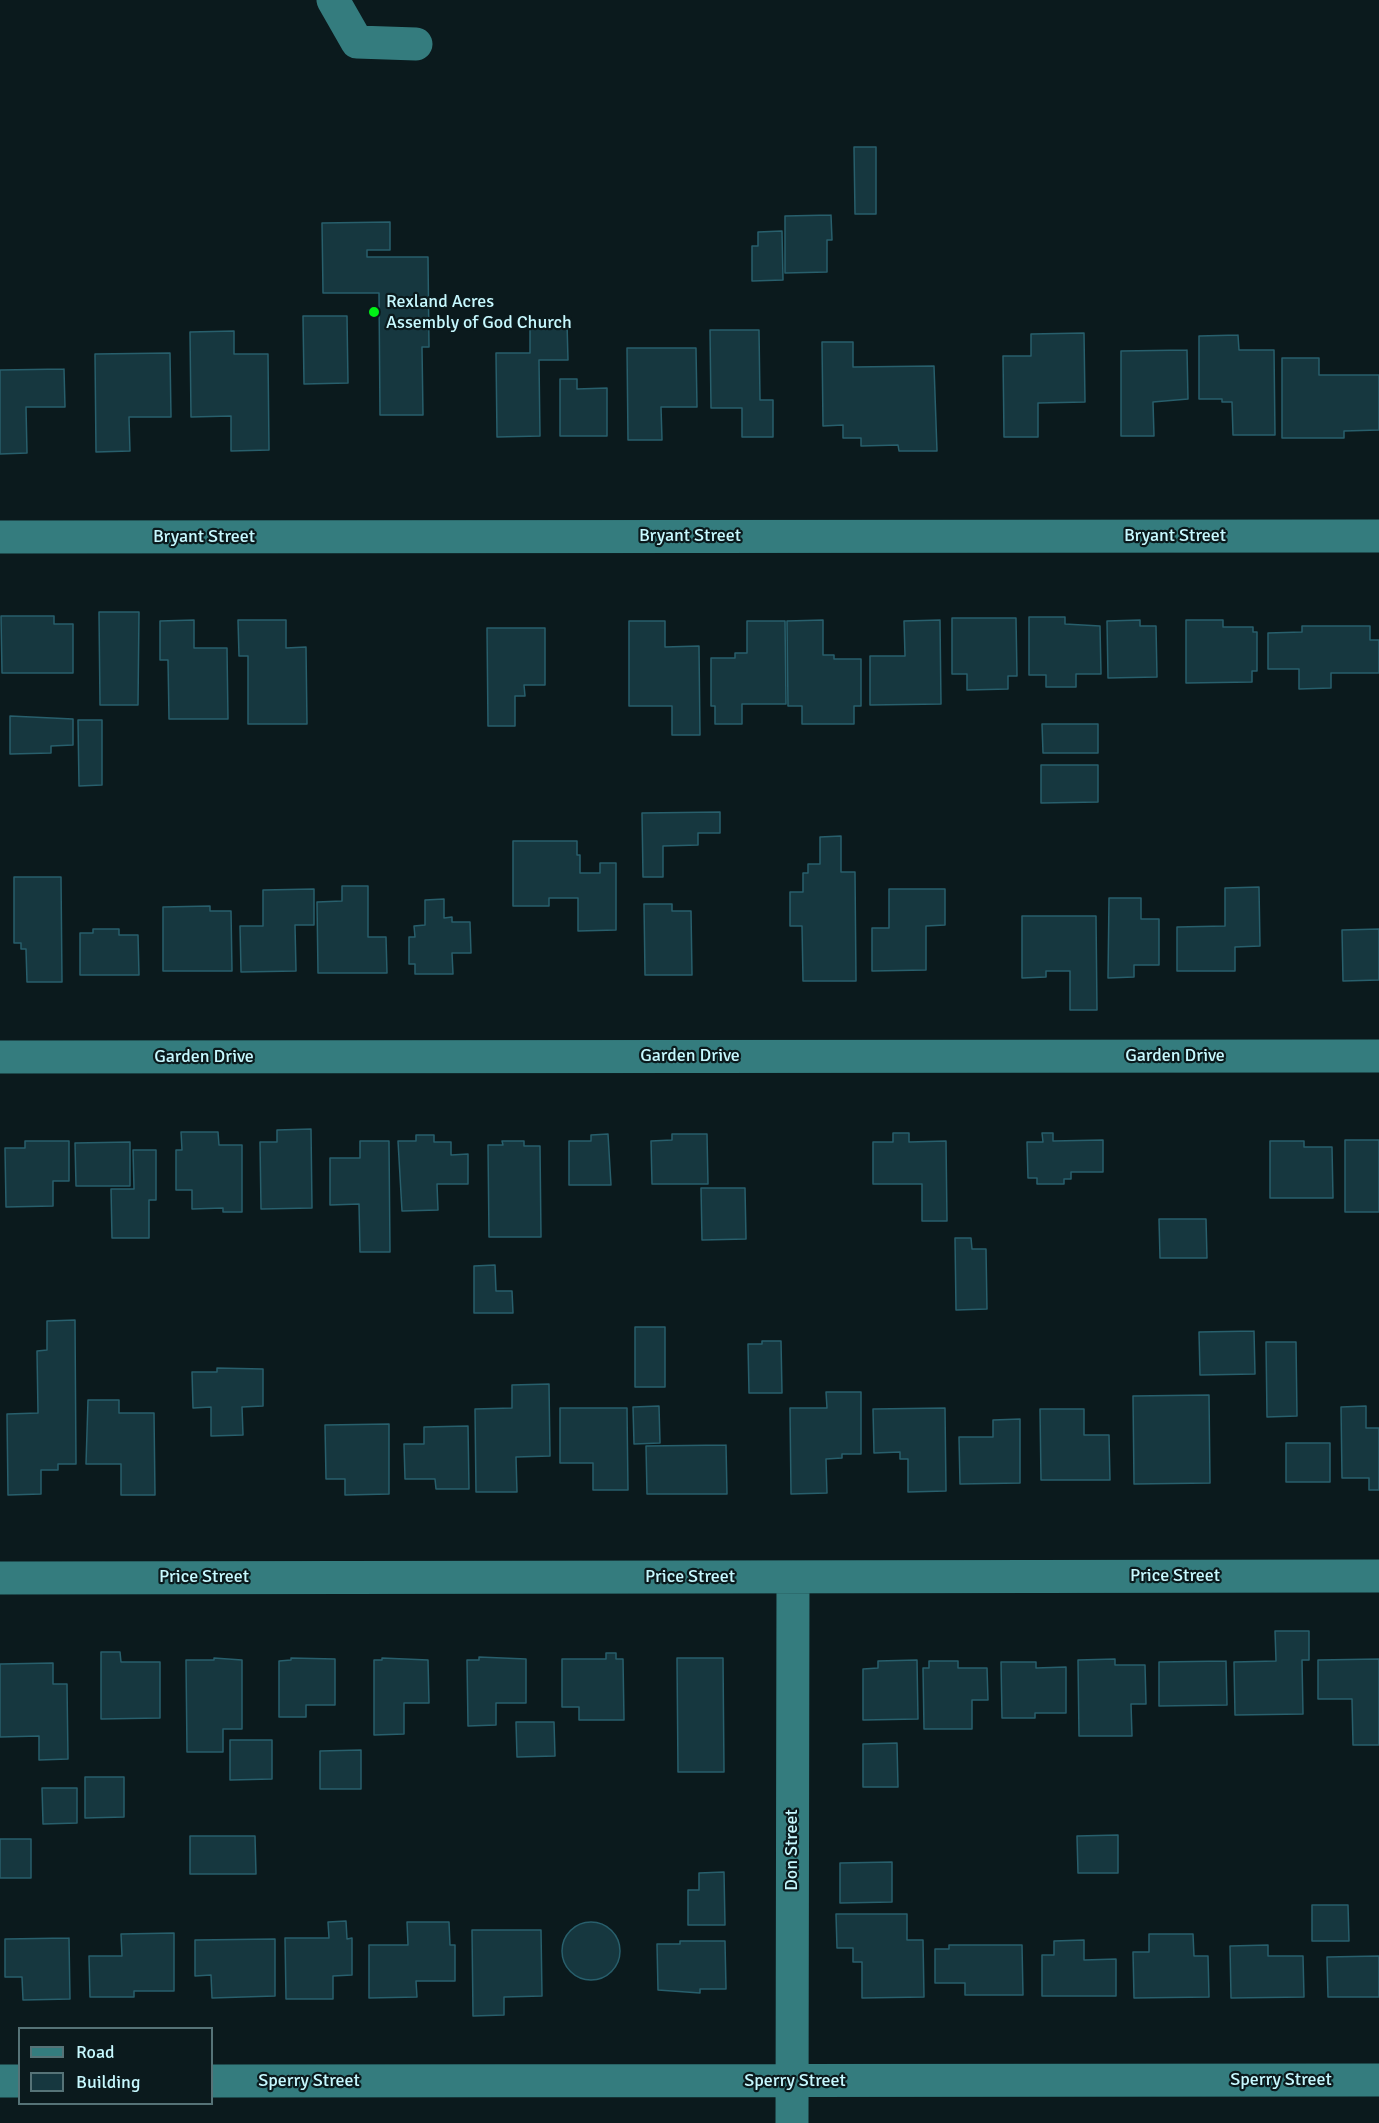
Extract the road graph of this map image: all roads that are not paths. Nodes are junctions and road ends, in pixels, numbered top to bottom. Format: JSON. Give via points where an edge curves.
{"nodes":[{"id":1,"x":333,"y":0,"type":"edge"},
{"id":2,"x":416,"y":44,"type":"dead end"},
{"id":3,"x":1379,"y":536,"type":"edge"},
{"id":4,"x":0,"y":537,"type":"edge"},
{"id":5,"x":1379,"y":1056,"type":"edge"},
{"id":6,"x":0,"y":1057,"type":"edge"},
{"id":7,"x":1379,"y":1576,"type":"edge"},
{"id":8,"x":793,"y":1577,"type":"junction"},
{"id":9,"x":0,"y":1578,"type":"edge"},
{"id":10,"x":1379,"y":2080,"type":"edge"},
{"id":11,"x":18,"y":2081,"type":"edge"},
{"id":12,"x":213,"y":2081,"type":"edge"},
{"id":13,"x":792,"y":2081,"type":"junction"},
{"id":14,"x":0,"y":2082,"type":"edge"},
{"id":15,"x":792,"y":2123,"type":"edge"}],
"edges":[{"from":1,"to":2,"type":"street","via":[[357,42]]},
{"from":3,"to":4,"type":"street","name":"Bryant Street"},
{"from":5,"to":6,"type":"street","name":"Garden Drive"},
{"from":7,"to":8,"type":"street","name":"Price Street"},
{"from":8,"to":9,"type":"street","name":"Price Street"},
{"from":8,"to":13,"type":"street","name":"Don Street"},
{"from":10,"to":13,"type":"street","name":"Sperry Street"},
{"from":11,"to":14,"type":"street"},
{"from":12,"to":13,"type":"street","name":"Sperry Street"},
{"from":13,"to":15,"type":"street","name":"Don Street"}]}
